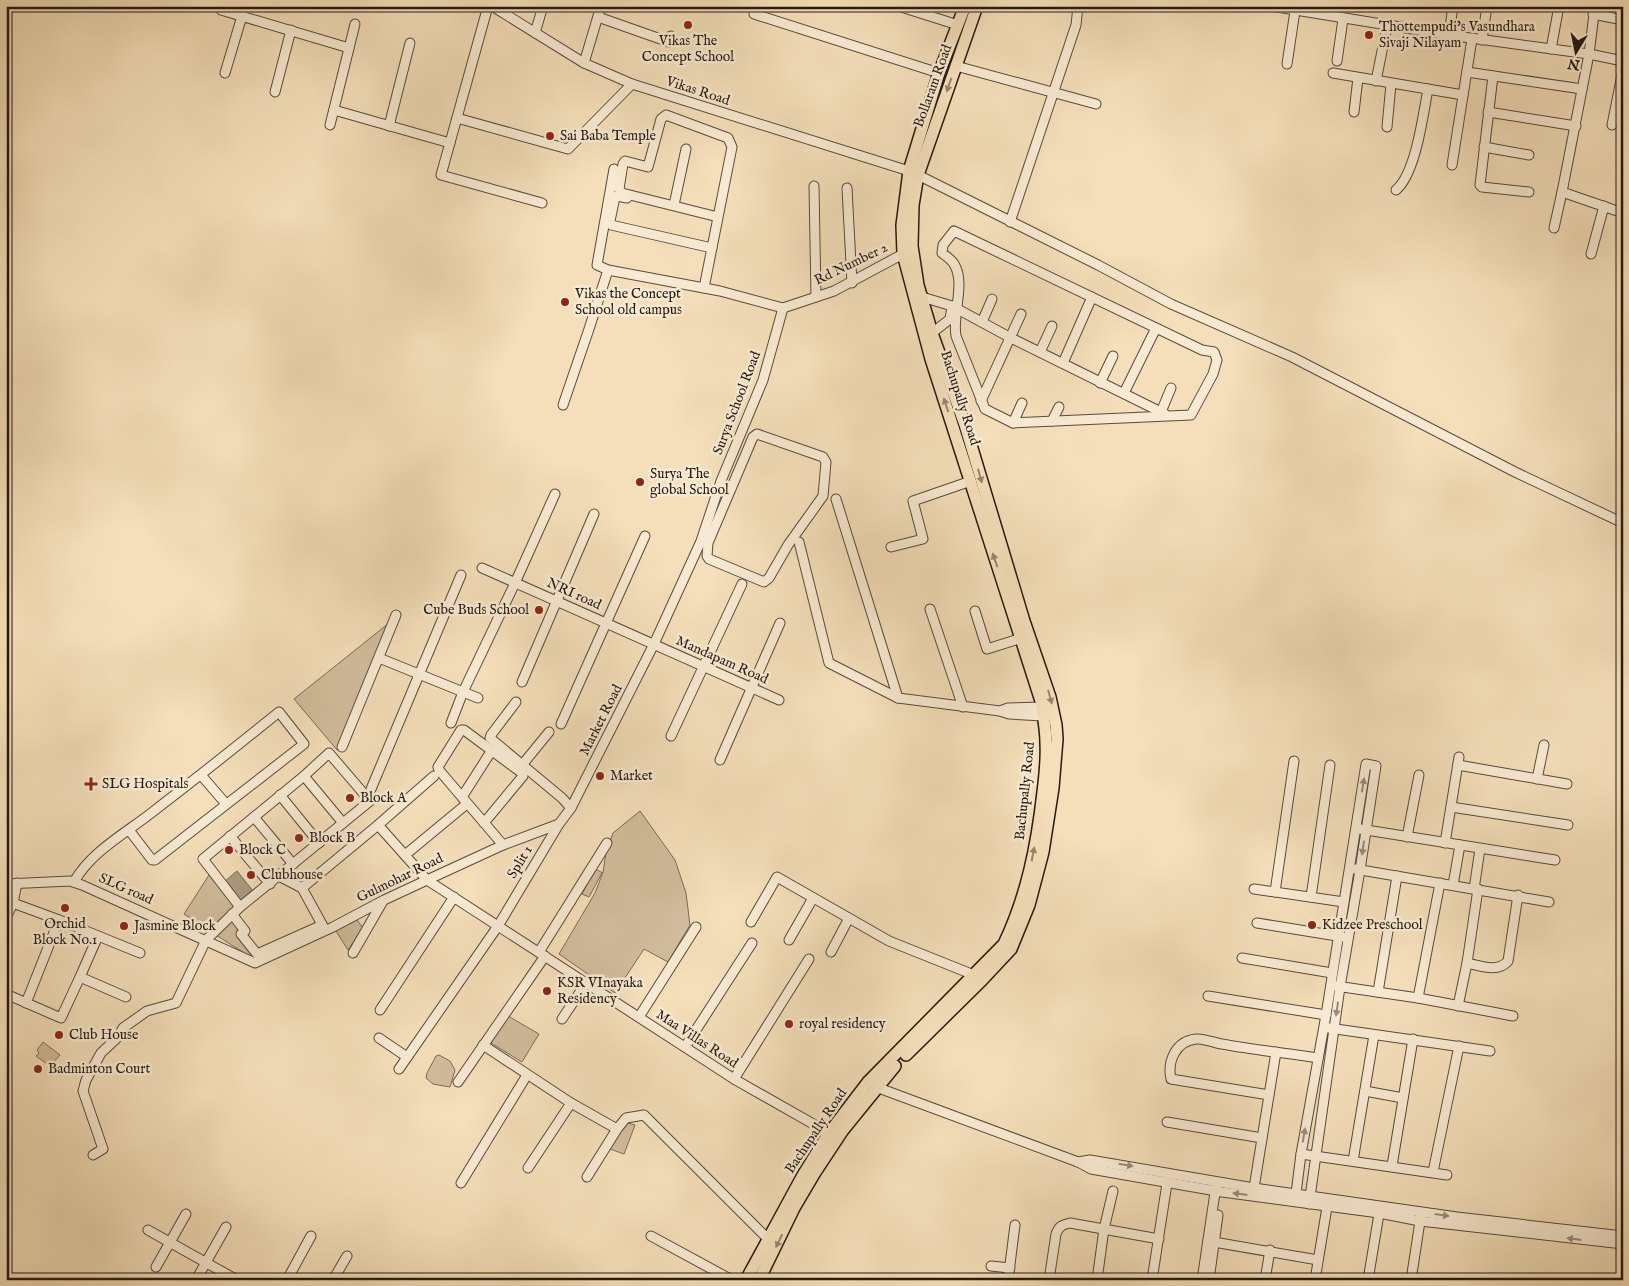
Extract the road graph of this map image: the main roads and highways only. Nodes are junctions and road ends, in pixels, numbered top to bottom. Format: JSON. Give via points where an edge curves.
{"nodes":[{"id":1,"x":965,"y":6,"type":"edge"},
{"id":2,"x":977,"y":6,"type":"edge"},
{"id":3,"x":913,"y":173,"type":"junction"},
{"id":4,"x":942,"y":376,"type":"junction"},
{"id":5,"x":746,"y":1280,"type":"edge"},
{"id":6,"x":759,"y":1280,"type":"edge"}],
"edges":[{"from":1,"to":3,"type":"main road","name":"Bollaram Road","via":[[939,72]]},
{"from":2,"to":3,"type":"main road","name":"Bollaram Road","one_way":true},
{"from":3,"to":4,"type":"main road","name":"Bachupally Road","via":[[912,246]]},
{"from":3,"to":4,"type":"main road","name":"Bachupally Road","via":[[902,225],[903,254],[916,307]]},
{"from":5,"to":4,"type":"main road","name":"Bachupally Road","one_way":true,"via":[[829,1133],[868,1082],[1004,944],[1027,886],[1046,764],[1043,711],[993,554]]},
{"from":4,"to":6,"type":"main road","name":"Bachupally Road","one_way":true,"via":[[965,425],[1056,725],[1053,788],[1043,852],[1036,883],[1011,949],[888,1072],[843,1130],[794,1208]]}]}
